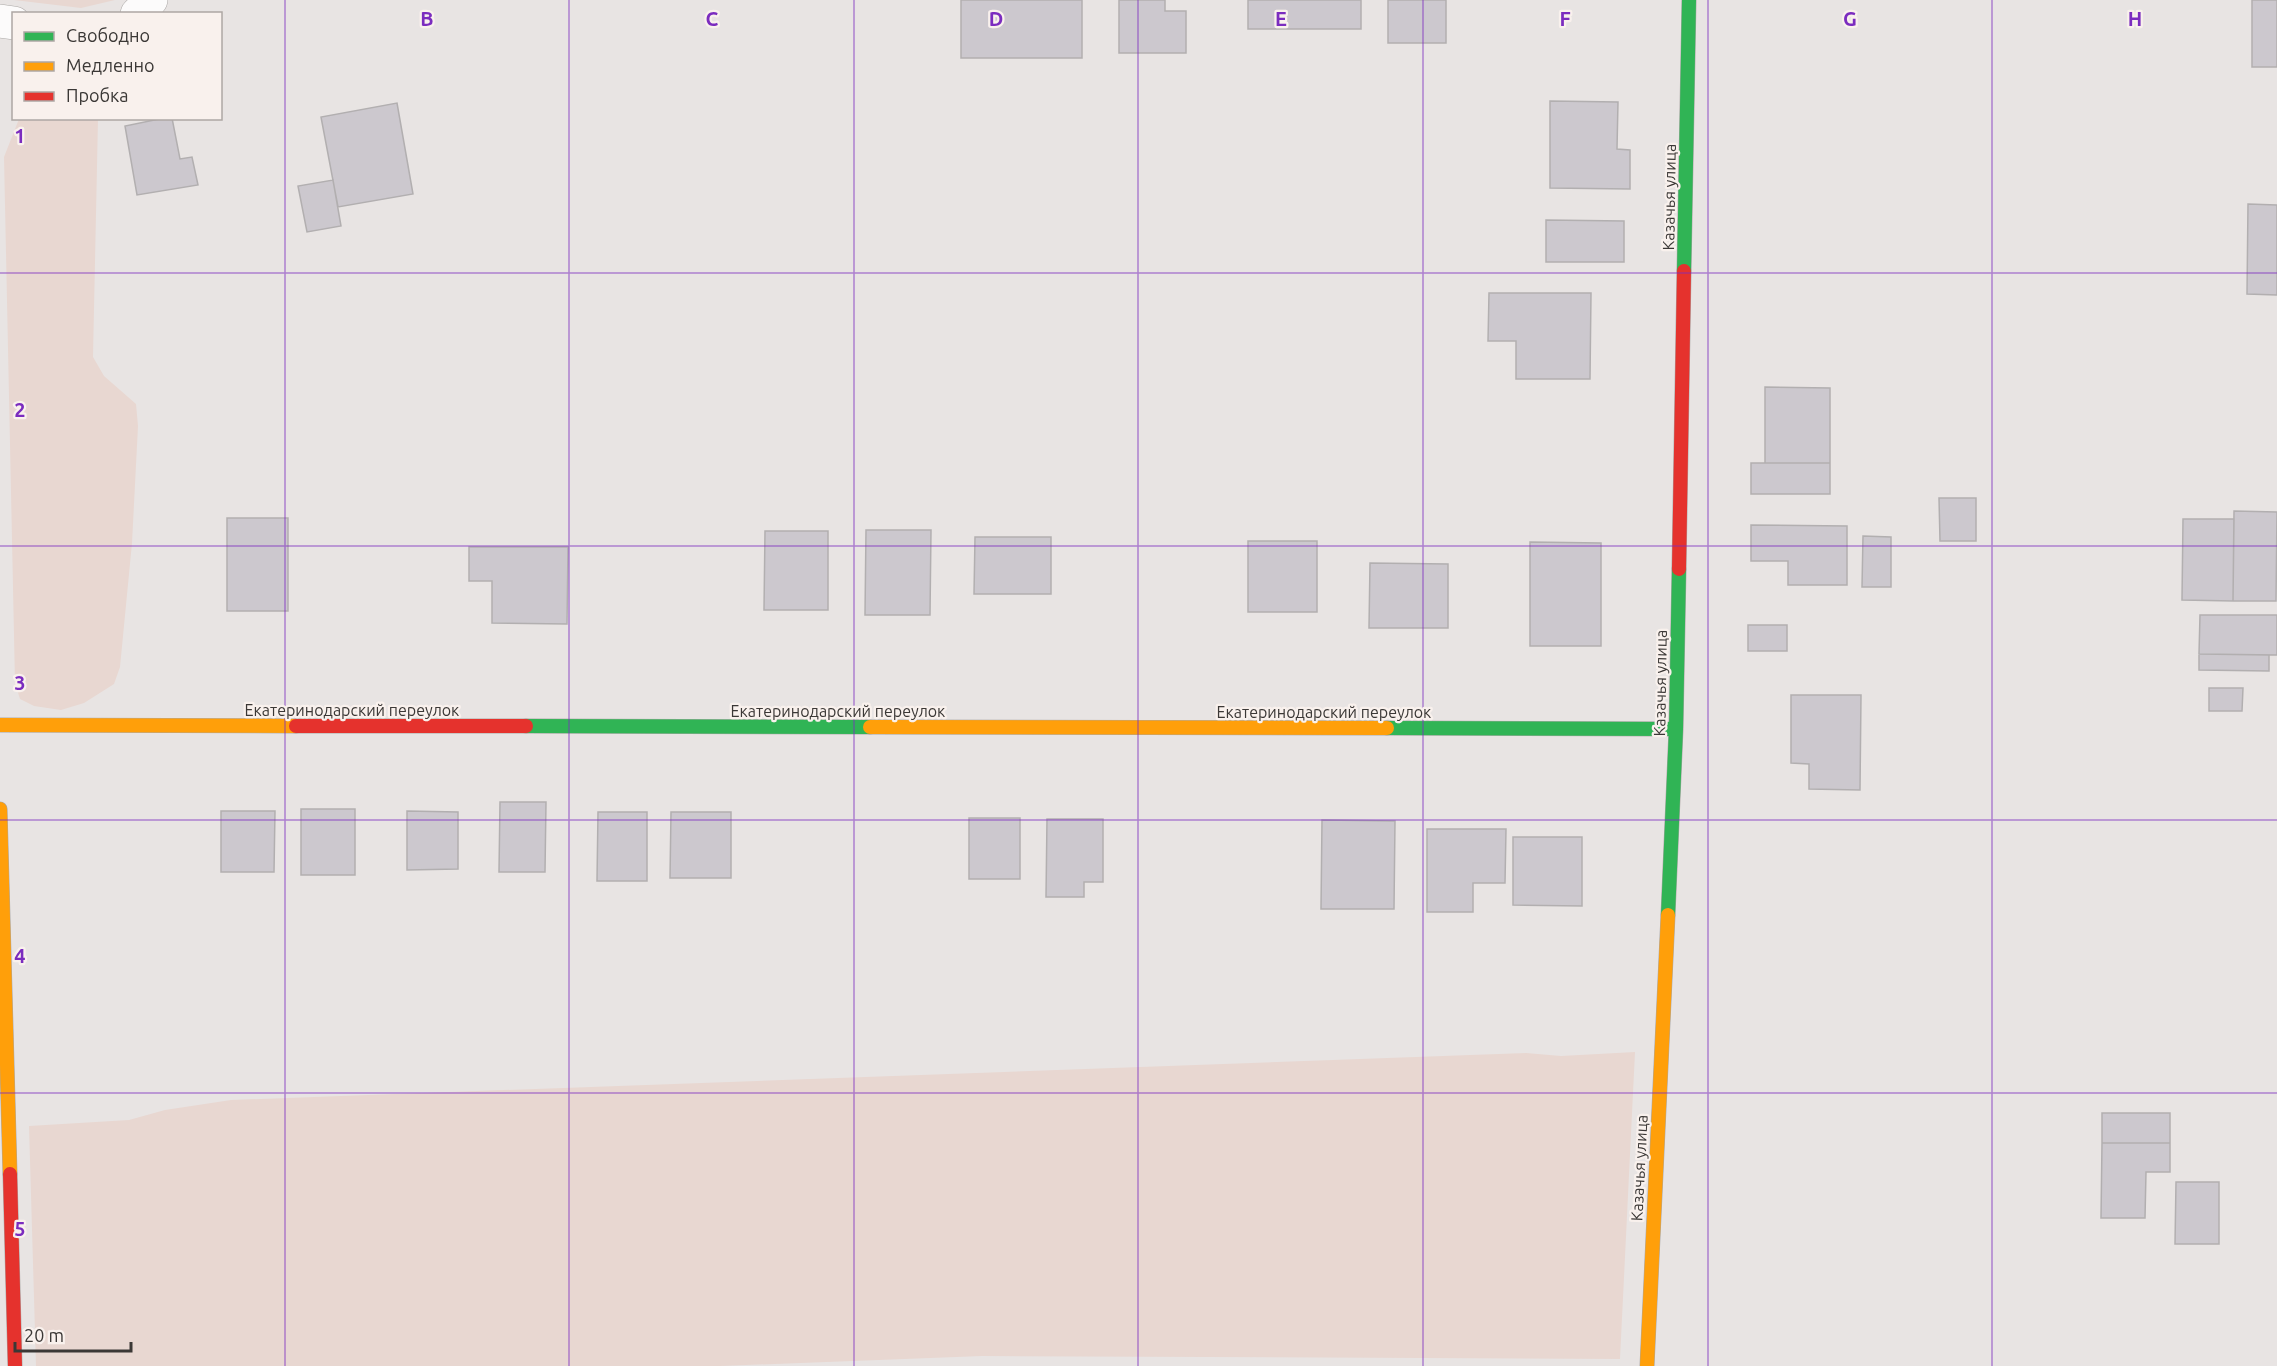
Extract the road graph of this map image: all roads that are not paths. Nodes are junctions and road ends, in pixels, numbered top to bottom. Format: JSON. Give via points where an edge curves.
{"nodes":[{"id":1,"x":151,"y":0,"type":"edge"},
{"id":2,"x":1689,"y":0,"type":"edge"},
{"id":3,"x":138,"y":12,"type":"edge"},
{"id":4,"x":0,"y":725,"type":"edge"},
{"id":5,"x":1676,"y":729,"type":"junction"},
{"id":6,"x":0,"y":810,"type":"edge"},
{"id":7,"x":15,"y":1366,"type":"edge"},
{"id":8,"x":1647,"y":1366,"type":"edge"}],
"edges":[{"from":1,"to":3,"type":"street"},
{"from":2,"to":5,"type":"street","name":"Казачья улица"},
{"from":4,"to":5,"type":"street","name":"Екатеринодарский переулок"},
{"from":5,"to":8,"type":"street","name":"Казачья улица"},
{"from":6,"to":7,"type":"street"}]}
